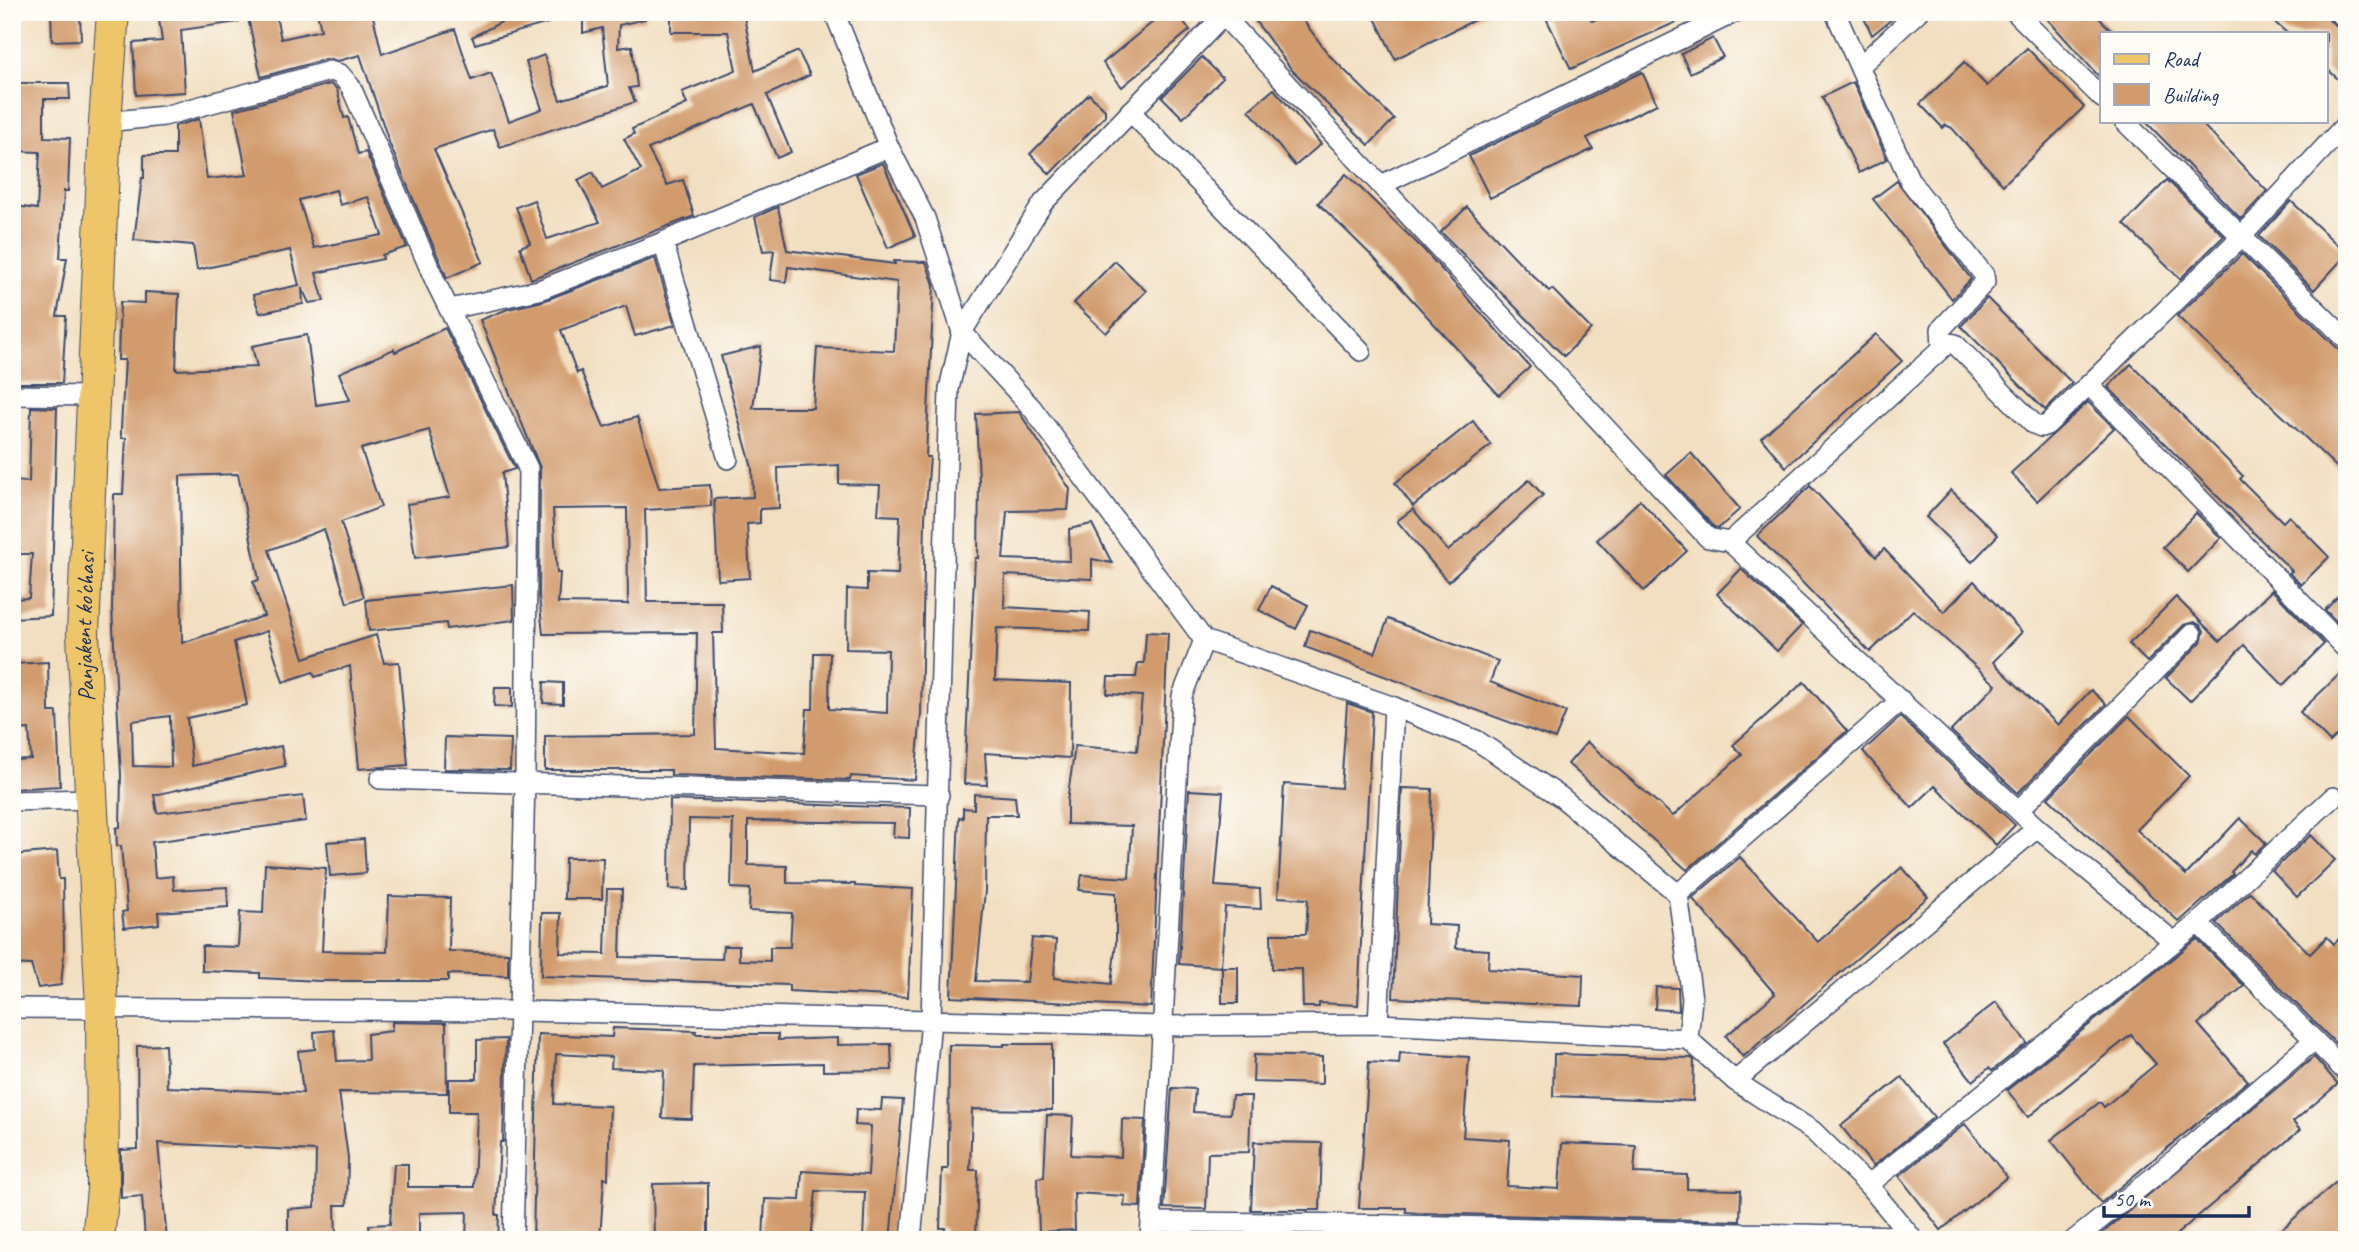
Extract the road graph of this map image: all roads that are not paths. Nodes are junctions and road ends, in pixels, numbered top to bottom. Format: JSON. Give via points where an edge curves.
{"nodes":[{"id":1,"x":113,"y":12,"type":"edge"},
{"id":2,"x":834,"y":12,"type":"edge"},
{"id":3,"x":1736,"y":12,"type":"edge"},
{"id":4,"x":1835,"y":12,"type":"edge"},
{"id":5,"x":1918,"y":12,"type":"edge"},
{"id":6,"x":2015,"y":12,"type":"edge"},
{"id":7,"x":2338,"y":12,"type":"edge"},
{"id":8,"x":1223,"y":13,"type":"edge"},
{"id":9,"x":2347,"y":20,"type":"edge"},
{"id":10,"x":1861,"y":65,"type":"junction"},
{"id":11,"x":2100,"y":97,"type":"edge"},
{"id":12,"x":1130,"y":111,"type":"junction"},
{"id":13,"x":105,"y":122,"type":"junction"},
{"id":14,"x":2125,"y":122,"type":"edge"},
{"id":15,"x":2347,"y":123,"type":"edge"},
{"id":16,"x":889,"y":147,"type":"junction"},
{"id":17,"x":1381,"y":186,"type":"junction"},
{"id":18,"x":2241,"y":237,"type":"junction"},
{"id":19,"x":663,"y":242,"type":"junction"},
{"id":20,"x":450,"y":309,"type":"junction"},
{"id":21,"x":962,"y":332,"type":"junction"},
{"id":22,"x":2347,"y":340,"type":"edge"},
{"id":23,"x":1942,"y":346,"type":"junction"},
{"id":24,"x":1361,"y":351,"type":"dead end"},
{"id":25,"x":2089,"y":385,"type":"junction"},
{"id":26,"x":12,"y":395,"type":"edge"},
{"id":27,"x":94,"y":396,"type":"junction"},
{"id":28,"x":728,"y":460,"type":"dead end"},
{"id":29,"x":1730,"y":542,"type":"junction"},
{"id":30,"x":2192,"y":634,"type":"dead end"},
{"id":31,"x":1204,"y":640,"type":"junction"},
{"id":32,"x":2347,"y":650,"type":"edge"},
{"id":33,"x":1901,"y":699,"type":"junction"},
{"id":34,"x":1394,"y":707,"type":"junction"},
{"id":35,"x":380,"y":779,"type":"dead end"},
{"id":36,"x":526,"y":782,"type":"junction"},
{"id":37,"x":939,"y":795,"type":"junction"},
{"id":38,"x":2333,"y":797,"type":"dead end"},
{"id":39,"x":89,"y":799,"type":"junction"},
{"id":40,"x":12,"y":801,"type":"edge"},
{"id":41,"x":2018,"y":810,"type":"junction"},
{"id":42,"x":2037,"y":828,"type":"junction"},
{"id":43,"x":1678,"y":894,"type":"junction"},
{"id":44,"x":2198,"y":923,"type":"junction"},
{"id":45,"x":2174,"y":942,"type":"junction"},
{"id":46,"x":12,"y":1008,"type":"edge"},
{"id":47,"x":102,"y":1008,"type":"junction"},
{"id":48,"x":520,"y":1011,"type":"junction"},
{"id":49,"x":931,"y":1020,"type":"junction"},
{"id":50,"x":1378,"y":1024,"type":"junction"},
{"id":51,"x":1163,"y":1026,"type":"junction"},
{"id":52,"x":1688,"y":1040,"type":"junction"},
{"id":53,"x":2313,"y":1041,"type":"junction"},
{"id":54,"x":2344,"y":1067,"type":"edge"},
{"id":55,"x":1735,"y":1081,"type":"junction"},
{"id":56,"x":1868,"y":1185,"type":"junction"},
{"id":57,"x":1151,"y":1231,"type":"edge"},
{"id":58,"x":1357,"y":1231,"type":"edge"},
{"id":59,"x":1575,"y":1235,"type":"edge"},
{"id":60,"x":1912,"y":1238,"type":"edge"},
{"id":61,"x":97,"y":1240,"type":"edge"},
{"id":62,"x":513,"y":1240,"type":"edge"},
{"id":63,"x":911,"y":1240,"type":"edge"},
{"id":64,"x":2074,"y":1240,"type":"edge"}],
"edges":[{"from":1,"to":13,"type":"main road","name":"Panjakent ko'chasi"},
{"from":2,"to":16,"type":"street"},
{"from":3,"to":17,"type":"street"},
{"from":4,"to":10,"type":"street"},
{"from":5,"to":10,"type":"street"},
{"from":6,"to":11,"type":"street"},
{"from":7,"to":9,"type":"street"},
{"from":8,"to":12,"type":"street"},
{"from":8,"to":17,"type":"street"},
{"from":10,"to":23,"type":"street","via":[[1910,181],[1984,275],[1985,282],[1941,328]]},
{"from":12,"to":21,"type":"street","via":[[1043,203]]},
{"from":12,"to":24,"type":"street"},
{"from":13,"to":20,"type":"street","via":[[164,116],[330,71],[340,74],[351,88]]},
{"from":13,"to":27,"type":"main road","name":"Panjakent ko'chasi"},
{"from":14,"to":18,"type":"street"},
{"from":15,"to":18,"type":"street"},
{"from":16,"to":19,"type":"street"},
{"from":16,"to":21,"type":"street","via":[[925,218]]},
{"from":17,"to":29,"type":"street","via":[[1709,538]]},
{"from":18,"to":22,"type":"street"},
{"from":18,"to":25,"type":"street"},
{"from":19,"to":20,"type":"street","via":[[539,290]]},
{"from":19,"to":28,"type":"street"},
{"from":20,"to":36,"type":"street","via":[[528,468]]},
{"from":21,"to":31,"type":"street","via":[[1032,408]]},
{"from":21,"to":37,"type":"street","via":[[949,389]]},
{"from":23,"to":25,"type":"street","via":[[1955,344],[2041,427]]},
{"from":23,"to":29,"type":"street"},
{"from":25,"to":32,"type":"street"},
{"from":26,"to":27,"type":"street"},
{"from":27,"to":39,"type":"main road","name":"Panjakent ko'chasi","via":[[83,634]]},
{"from":29,"to":33,"type":"street"},
{"from":30,"to":41,"type":"street"},
{"from":31,"to":34,"type":"street"},
{"from":31,"to":51,"type":"street","via":[[1182,696]]},
{"from":33,"to":41,"type":"street"},
{"from":33,"to":43,"type":"street"},
{"from":34,"to":43,"type":"street","via":[[1476,740],[1561,797]]},
{"from":34,"to":50,"type":"street"},
{"from":35,"to":36,"type":"street"},
{"from":36,"to":37,"type":"street"},
{"from":36,"to":48,"type":"street"},
{"from":37,"to":49,"type":"street"},
{"from":38,"to":44,"type":"street"},
{"from":39,"to":40,"type":"street"},
{"from":39,"to":47,"type":"main road","name":"Panjakent ko'chasi"},
{"from":41,"to":42,"type":"street"},
{"from":42,"to":45,"type":"street"},
{"from":42,"to":55,"type":"street"},
{"from":43,"to":52,"type":"street","via":[[1692,999]]},
{"from":44,"to":45,"type":"street"},
{"from":44,"to":53,"type":"street"},
{"from":45,"to":56,"type":"street"},
{"from":46,"to":47,"type":"street"},
{"from":47,"to":48,"type":"street"},
{"from":47,"to":61,"type":"main road","name":"Panjakent ko'chasi","via":[[103,1189]]},
{"from":48,"to":49,"type":"street"},
{"from":48,"to":62,"type":"street"},
{"from":49,"to":51,"type":"street"},
{"from":49,"to":63,"type":"street"},
{"from":50,"to":51,"type":"street"},
{"from":50,"to":52,"type":"street"},
{"from":51,"to":57,"type":"street"},
{"from":52,"to":55,"type":"street"},
{"from":53,"to":54,"type":"street"},
{"from":53,"to":64,"type":"street"},
{"from":55,"to":56,"type":"street","via":[[1813,1131]]},
{"from":56,"to":60,"type":"street"},
{"from":57,"to":58,"type":"street"},
{"from":58,"to":59,"type":"street"},
{"from":59,"to":60,"type":"street"}]}
